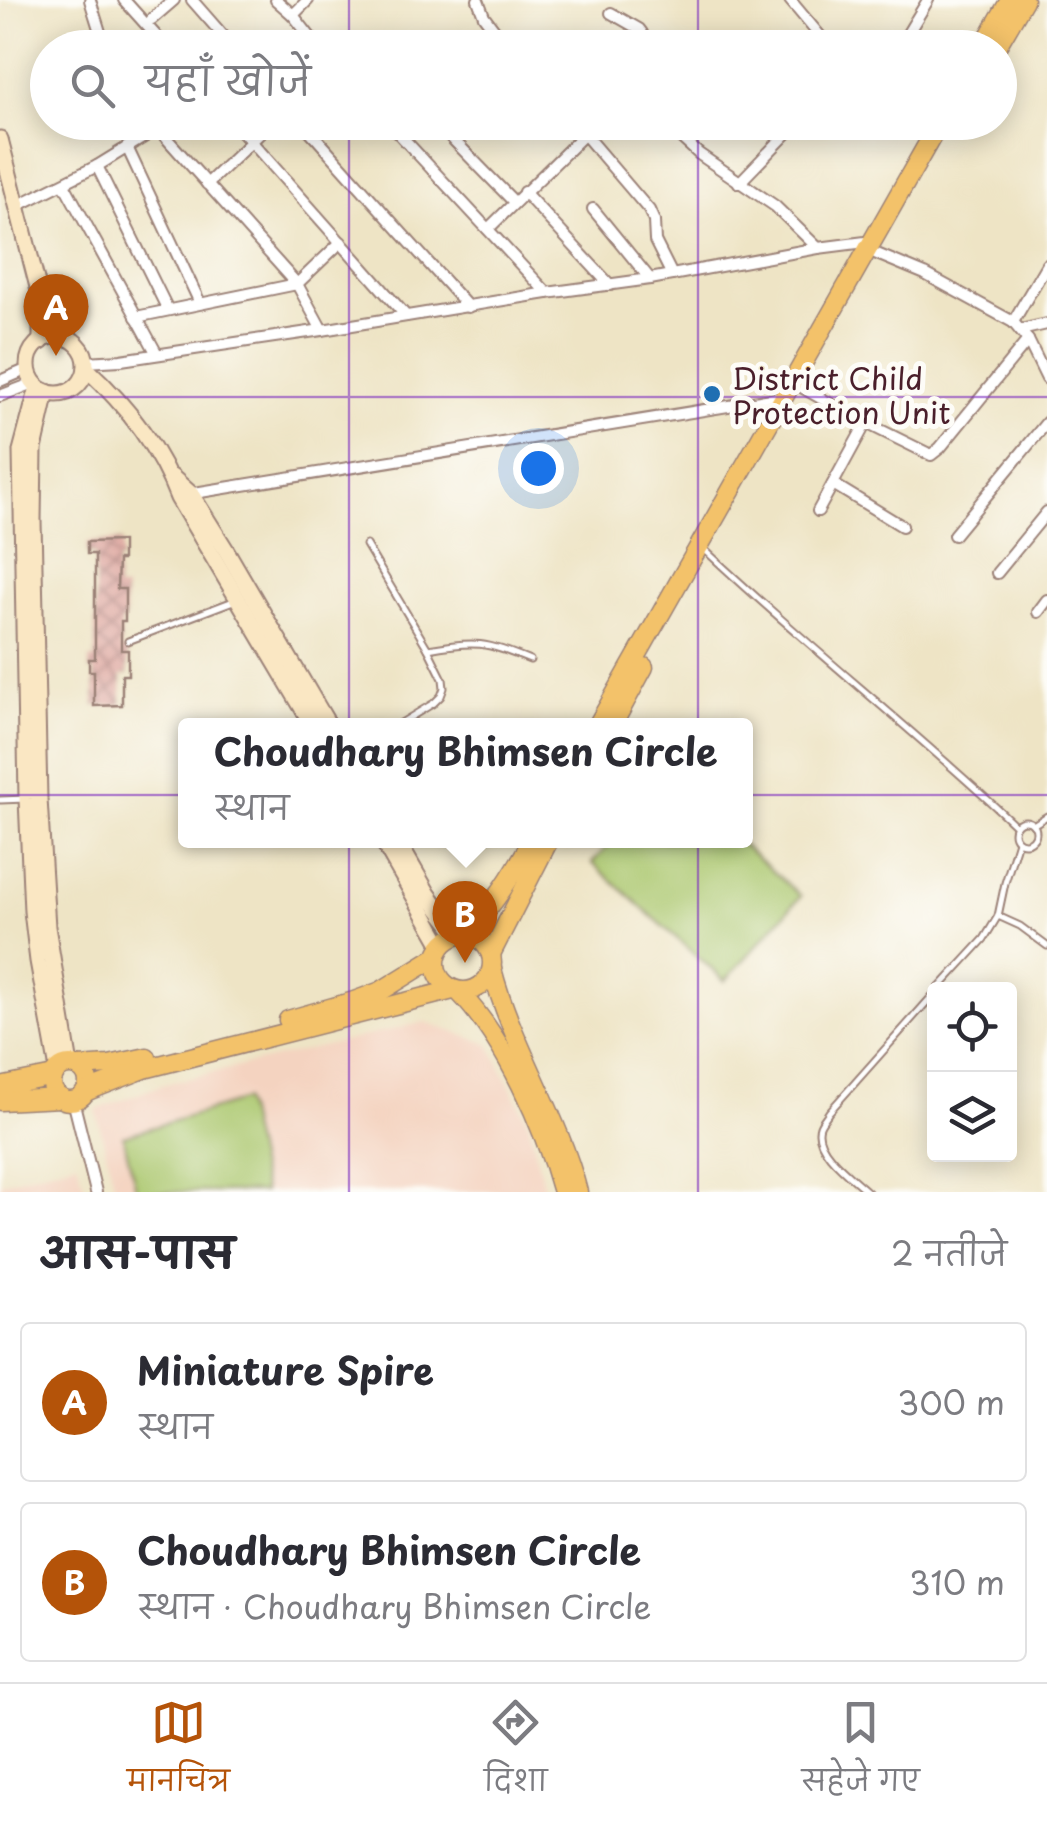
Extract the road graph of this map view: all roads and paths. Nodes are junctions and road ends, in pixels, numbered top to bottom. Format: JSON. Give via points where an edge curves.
{"nodes":[{"id":1,"x":90,"y":0,"type":"edge"},
{"id":2,"x":124,"y":0,"type":"edge"},
{"id":3,"x":174,"y":0,"type":"edge"},
{"id":4,"x":192,"y":0,"type":"edge"},
{"id":5,"x":276,"y":0,"type":"edge"},
{"id":6,"x":308,"y":0,"type":"edge"},
{"id":7,"x":478,"y":0,"type":"edge"},
{"id":8,"x":790,"y":0,"type":"edge"},
{"id":9,"x":928,"y":0,"type":"edge"},
{"id":10,"x":1010,"y":0,"type":"edge"},
{"id":11,"x":1024,"y":0,"type":"edge"},
{"id":12,"x":612,"y":13,"type":"dead end"},
{"id":13,"x":293,"y":16,"type":"junction"},
{"id":14,"x":152,"y":19,"type":"dead end"},
{"id":15,"x":99,"y":30,"type":"edge"},
{"id":16,"x":151,"y":30,"type":"edge"},
{"id":17,"x":218,"y":30,"type":"edge"},
{"id":18,"x":304,"y":30,"type":"edge"},
{"id":19,"x":494,"y":30,"type":"edge"},
{"id":20,"x":640,"y":30,"type":"edge"},
{"id":21,"x":815,"y":30,"type":"edge"},
{"id":22,"x":909,"y":30,"type":"edge"},
{"id":23,"x":992,"y":30,"type":"edge"},
{"id":24,"x":1006,"y":30,"type":"edge"},
{"id":25,"x":0,"y":139,"type":"edge"},
{"id":26,"x":137,"y":140,"type":"edge"},
{"id":27,"x":168,"y":140,"type":"edge"},
{"id":28,"x":318,"y":140,"type":"edge"},
{"id":29,"x":405,"y":140,"type":"edge"},
{"id":30,"x":454,"y":140,"type":"edge"},
{"id":31,"x":579,"y":140,"type":"edge"},
{"id":32,"x":589,"y":140,"type":"edge"},
{"id":33,"x":684,"y":140,"type":"edge"},
{"id":34,"x":781,"y":140,"type":"edge"},
{"id":35,"x":933,"y":140,"type":"edge"},
{"id":36,"x":251,"y":141,"type":"joint"},
{"id":37,"x":127,"y":148,"type":"junction"},
{"id":38,"x":97,"y":166,"type":"junction"},
{"id":39,"x":4,"y":170,"type":"edge"},
{"id":40,"x":739,"y":183,"type":"junction"},
{"id":41,"x":64,"y":184,"type":"junction"},
{"id":42,"x":208,"y":184,"type":"junction"},
{"id":43,"x":524,"y":192,"type":"junction"},
{"id":44,"x":514,"y":202,"type":"junction"},
{"id":45,"x":17,"y":206,"type":"junction"},
{"id":46,"x":593,"y":209,"type":"dead end"},
{"id":47,"x":488,"y":230,"type":"junction"},
{"id":48,"x":341,"y":242,"type":"junction"},
{"id":49,"x":818,"y":248,"type":"junction"},
{"id":50,"x":875,"y":248,"type":"junction"},
{"id":51,"x":1047,"y":264,"type":"edge"},
{"id":52,"x":672,"y":275,"type":"junction"},
{"id":53,"x":650,"y":278,"type":"junction"},
{"id":54,"x":298,"y":284,"type":"junction"},
{"id":55,"x":610,"y":285,"type":"junction"},
{"id":56,"x":547,"y":293,"type":"junction"},
{"id":57,"x":41,"y":299,"type":"junction"},
{"id":58,"x":200,"y":303,"type":"junction"},
{"id":59,"x":468,"y":306,"type":"junction"},
{"id":60,"x":168,"y":310,"type":"junction"},
{"id":61,"x":406,"y":316,"type":"junction"},
{"id":62,"x":136,"y":317,"type":"junction"},
{"id":63,"x":1047,"y":324,"type":"edge"},
{"id":64,"x":1016,"y":326,"type":"junction"},
{"id":65,"x":322,"y":330,"type":"junction"},
{"id":66,"x":66,"y":338,"type":"junction"},
{"id":67,"x":1028,"y":340,"type":"junction"},
{"id":68,"x":41,"y":342,"type":"junction"},
{"id":69,"x":157,"y":354,"type":"junction"},
{"id":70,"x":86,"y":365,"type":"junction"},
{"id":71,"x":1047,"y":379,"type":"edge"},
{"id":72,"x":0,"y":381,"type":"edge"},
{"id":73,"x":37,"y":383,"type":"junction"},
{"id":74,"x":804,"y":388,"type":"junction"},
{"id":75,"x":0,"y":396,"type":"edge"},
{"id":76,"x":784,"y":397,"type":"junction"},
{"id":77,"x":1047,"y":422,"type":"edge"},
{"id":78,"x":866,"y":423,"type":"junction"},
{"id":79,"x":833,"y":484,"type":"junction"},
{"id":80,"x":184,"y":496,"type":"junction"},
{"id":81,"x":818,"y":511,"type":"dead end"},
{"id":82,"x":1047,"y":512,"type":"edge"},
{"id":83,"x":902,"y":526,"type":"dead end"},
{"id":84,"x":954,"y":535,"type":"dead end"},
{"id":85,"x":366,"y":545,"type":"dead end"},
{"id":86,"x":704,"y":549,"type":"junction"},
{"id":87,"x":997,"y":574,"type":"dead end"},
{"id":88,"x":239,"y":599,"type":"junction"},
{"id":89,"x":1047,"y":600,"type":"edge"},
{"id":90,"x":1038,"y":612,"type":"dead end"},
{"id":91,"x":128,"y":641,"type":"dead end"},
{"id":92,"x":428,"y":649,"type":"junction"},
{"id":93,"x":530,"y":660,"type":"dead end"},
{"id":94,"x":308,"y":718,"type":"edge"},
{"id":95,"x":324,"y":718,"type":"edge"},
{"id":96,"x":410,"y":718,"type":"edge"},
{"id":97,"x":602,"y":718,"type":"edge"},
{"id":98,"x":616,"y":718,"type":"edge"},
{"id":99,"x":33,"y":799,"type":"junction"},
{"id":100,"x":0,"y":800,"type":"edge"},
{"id":101,"x":1047,"y":816,"type":"edge"},
{"id":102,"x":1033,"y":825,"type":"junction"},
{"id":103,"x":1016,"y":826,"type":"junction"},
{"id":104,"x":1018,"y":841,"type":"junction"},
{"id":105,"x":386,"y":848,"type":"edge"},
{"id":106,"x":402,"y":848,"type":"edge"},
{"id":107,"x":528,"y":848,"type":"edge"},
{"id":108,"x":545,"y":848,"type":"edge"},
{"id":109,"x":998,"y":916,"type":"junction"},
{"id":110,"x":462,"y":935,"type":"junction"},
{"id":111,"x":1047,"y":946,"type":"edge"},
{"id":112,"x":439,"y":951,"type":"junction"},
{"id":113,"x":491,"y":961,"type":"junction"},
{"id":114,"x":945,"y":982,"type":"edge"},
{"id":115,"x":456,"y":991,"type":"junction"},
{"id":116,"x":927,"y":1002,"type":"edge"},
{"id":117,"x":65,"y":1070,"type":"junction"},
{"id":118,"x":0,"y":1087,"type":"edge"},
{"id":119,"x":73,"y":1097,"type":"junction"},
{"id":120,"x":0,"y":1101,"type":"edge"},
{"id":121,"x":96,"y":1192,"type":"edge"},
{"id":122,"x":562,"y":1192,"type":"edge"},
{"id":123,"x":578,"y":1192,"type":"edge"},
{"id":124,"x":868,"y":1192,"type":"edge"}],
"edges":[{"from":1,"to":15,"type":"street"},
{"from":2,"to":16,"type":"street"},
{"from":3,"to":14,"type":"street"},
{"from":4,"to":17,"type":"street"},
{"from":5,"to":13,"type":"street"},
{"from":6,"to":13,"type":"street"},
{"from":7,"to":19,"type":"street"},
{"from":8,"to":21,"type":"street"},
{"from":9,"to":22,"type":"street"},
{"from":10,"to":23,"type":"main road"},
{"from":11,"to":24,"type":"main road"},
{"from":12,"to":20,"type":"street"},
{"from":13,"to":18,"type":"street"},
{"from":25,"to":39,"type":"street"},
{"from":26,"to":37,"type":"street"},
{"from":27,"to":42,"type":"street"},
{"from":28,"to":59,"type":"street"},
{"from":29,"to":47,"type":"street"},
{"from":30,"to":44,"type":"street"},
{"from":31,"to":43,"type":"street"},
{"from":32,"to":52,"type":"street","via":[[648,210]]},
{"from":33,"to":40,"type":"street"},
{"from":34,"to":40,"type":"street"},
{"from":35,"to":50,"type":"main road"},
{"from":36,"to":42,"type":"street"},
{"from":36,"to":48,"type":"street"},
{"from":37,"to":38,"type":"street"},
{"from":37,"to":58,"type":"street"},
{"from":38,"to":41,"type":"street"},
{"from":38,"to":60,"type":"street"},
{"from":39,"to":45,"type":"street"},
{"from":40,"to":49,"type":"street","via":[[775,206]]},
{"from":41,"to":45,"type":"street"},
{"from":41,"to":62,"type":"street"},
{"from":42,"to":54,"type":"street"},
{"from":43,"to":44,"type":"street"},
{"from":43,"to":55,"type":"street"},
{"from":44,"to":47,"type":"street"},
{"from":45,"to":57,"type":"street"},
{"from":46,"to":53,"type":"street"},
{"from":47,"to":56,"type":"street"},
{"from":48,"to":54,"type":"street"},
{"from":48,"to":61,"type":"street"},
{"from":49,"to":50,"type":"street"},
{"from":49,"to":52,"type":"street"},
{"from":50,"to":64,"type":"street"},
{"from":50,"to":74,"type":"main road"},
{"from":50,"to":76,"type":"main road"},
{"from":51,"to":64,"type":"street"},
{"from":52,"to":53,"type":"street"},
{"from":53,"to":55,"type":"street"},
{"from":54,"to":58,"type":"street"},
{"from":54,"to":65,"type":"street"},
{"from":55,"to":56,"type":"street"},
{"from":56,"to":59,"type":"street"},
{"from":57,"to":66,"type":"street"},
{"from":57,"to":68,"type":"street"},
{"from":58,"to":60,"type":"street"},
{"from":59,"to":61,"type":"street"},
{"from":60,"to":62,"type":"street"},
{"from":61,"to":65,"type":"street"},
{"from":62,"to":69,"type":"street"},
{"from":63,"to":64,"type":"street"},
{"from":64,"to":67,"type":"street"},
{"from":65,"to":69,"type":"street"},
{"from":66,"to":68,"type":"street"},
{"from":66,"to":70,"type":"street"},
{"from":67,"to":71,"type":"street"},
{"from":67,"to":78,"type":"street","via":[[934,454]]},
{"from":68,"to":73,"type":"street","via":[[31,354]]},
{"from":69,"to":70,"type":"street"},
{"from":70,"to":73,"type":"street","via":[[76,387],[62,394]]},
{"from":70,"to":80,"type":"street","via":[[130,413]]},
{"from":72,"to":73,"type":"street"},
{"from":73,"to":75,"type":"street"},
{"from":73,"to":99,"type":"street"},
{"from":74,"to":78,"type":"street"},
{"from":74,"to":86,"type":"main road"},
{"from":76,"to":80,"type":"street"},
{"from":76,"to":86,"type":"main road"},
{"from":77,"to":84,"type":"street"},
{"from":78,"to":79,"type":"street"},
{"from":79,"to":81,"type":"street"},
{"from":79,"to":83,"type":"street"},
{"from":80,"to":88,"type":"street"},
{"from":80,"to":95,"type":"street","via":[[226,550]]},
{"from":82,"to":87,"type":"street"},
{"from":85,"to":92,"type":"lane"},
{"from":86,"to":97,"type":"main road"},
{"from":86,"to":98,"type":"main road"},
{"from":86,"to":103,"type":"lane"},
{"from":88,"to":91,"type":"lane"},
{"from":88,"to":94,"type":"street"},
{"from":89,"to":90,"type":"street"},
{"from":92,"to":93,"type":"lane","via":[[481,643]]},
{"from":92,"to":96,"type":"lane","via":[[444,688]]},
{"from":99,"to":100,"type":"lane"},
{"from":99,"to":117,"type":"street","via":[[32,912]]},
{"from":101,"to":102,"type":"lane"},
{"from":102,"to":103,"type":"lane"},
{"from":102,"to":104,"type":"lane","via":[[1034,839]]},
{"from":103,"to":104,"type":"lane"},
{"from":104,"to":109,"type":"lane"},
{"from":105,"to":112,"type":"street"},
{"from":106,"to":110,"type":"street"},
{"from":107,"to":110,"type":"main road","via":[[491,907]]},
{"from":108,"to":113,"type":"main road"},
{"from":109,"to":111,"type":"lane"},
{"from":109,"to":114,"type":"lane"},
{"from":110,"to":112,"type":"main road"},
{"from":110,"to":113,"type":"main road","via":[[484,942]]},
{"from":112,"to":115,"type":"main road","via":[[438,975]]},
{"from":112,"to":117,"type":"main road","via":[[381,991],[354,1001],[124,1062]]},
{"from":113,"to":115,"type":"main road","via":[[483,984]]},
{"from":113,"to":123,"type":"main road"},
{"from":115,"to":119,"type":"main road","via":[[144,1069]]},
{"from":115,"to":122,"type":"main road","via":[[486,1024],[534,1111]]},
{"from":116,"to":124,"type":"lane","via":[[820,1126],[824,1150]]},
{"from":117,"to":118,"type":"main road"},
{"from":117,"to":119,"type":"main road","via":[[52,1084],[55,1092]]},
{"from":117,"to":119,"type":"main road","via":[[86,1073],[88,1083]]},
{"from":119,"to":120,"type":"main road"},
{"from":119,"to":121,"type":"street"}]}
